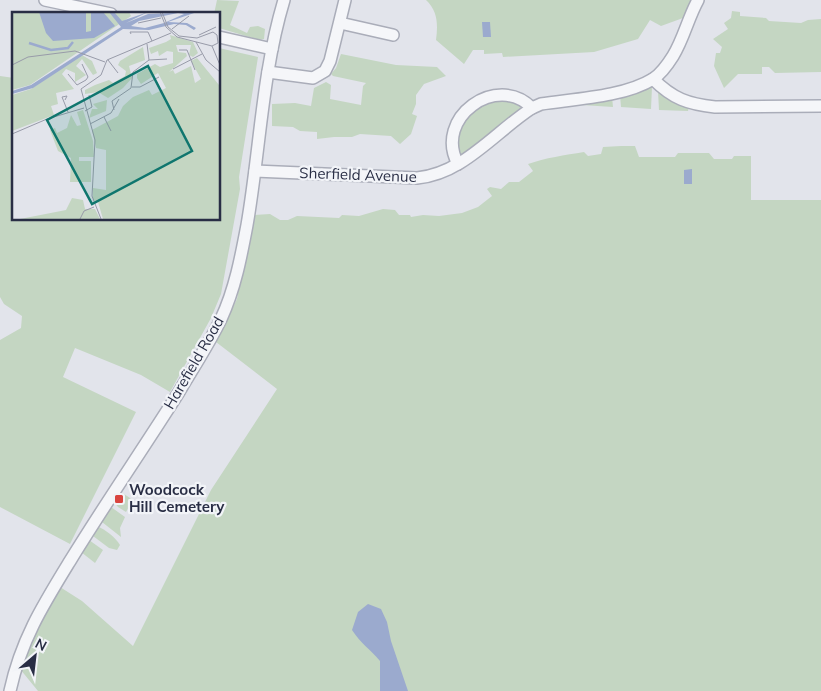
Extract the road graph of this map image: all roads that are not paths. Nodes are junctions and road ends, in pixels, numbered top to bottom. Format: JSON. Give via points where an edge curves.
{"nodes":[{"id":1,"x":45,"y":0,"type":"edge"},
{"id":2,"x":284,"y":0,"type":"edge"},
{"id":3,"x":346,"y":0,"type":"edge"},
{"id":4,"x":698,"y":0,"type":"edge"},
{"id":5,"x":102,"y":12,"type":"edge"},
{"id":6,"x":340,"y":23,"type":"junction"},
{"id":7,"x":393,"y":35,"type":"dead end"},
{"id":8,"x":220,"y":37,"type":"edge"},
{"id":9,"x":272,"y":49,"type":"junction"},
{"id":10,"x":268,"y":72,"type":"junction"},
{"id":11,"x":653,"y":79,"type":"junction"},
{"id":12,"x":821,"y":106,"type":"edge"},
{"id":13,"x":532,"y":108,"type":"junction"},
{"id":14,"x":458,"y":164,"type":"junction"},
{"id":15,"x":255,"y":171,"type":"junction"},
{"id":16,"x":10,"y":691,"type":"edge"}],
"edges":[{"from":1,"to":5,"type":"street"},
{"from":2,"to":9,"type":"street","name":"Harefield Road"},
{"from":3,"to":6,"type":"street"},
{"from":4,"to":11,"type":"street","name":"Sherfield Avenue","via":[[672,57]]},
{"from":6,"to":7,"type":"street"},
{"from":6,"to":10,"type":"street","via":[[330,61],[320,75],[304,78]]},
{"from":8,"to":9,"type":"street"},
{"from":9,"to":10,"type":"street","name":"Harefield Road"},
{"from":10,"to":15,"type":"street","name":"Harefield Road"},
{"from":11,"to":12,"type":"street","via":[[674,96],[699,105]]},
{"from":11,"to":13,"type":"street","name":"Sherfield Avenue","via":[[600,96]]},
{"from":13,"to":14,"type":"street","name":"Sherfield Avenue"},
{"from":13,"to":14,"type":"street","via":[[521,98],[507,96],[479,100],[468,108],[456,126],[452,143]]},
{"from":14,"to":15,"type":"street","name":"Sherfield Avenue","via":[[438,174],[417,178]]},
{"from":15,"to":16,"type":"street","name":"Harefield Road","via":[[233,291],[220,320],[39,612],[15,665]]}]}
